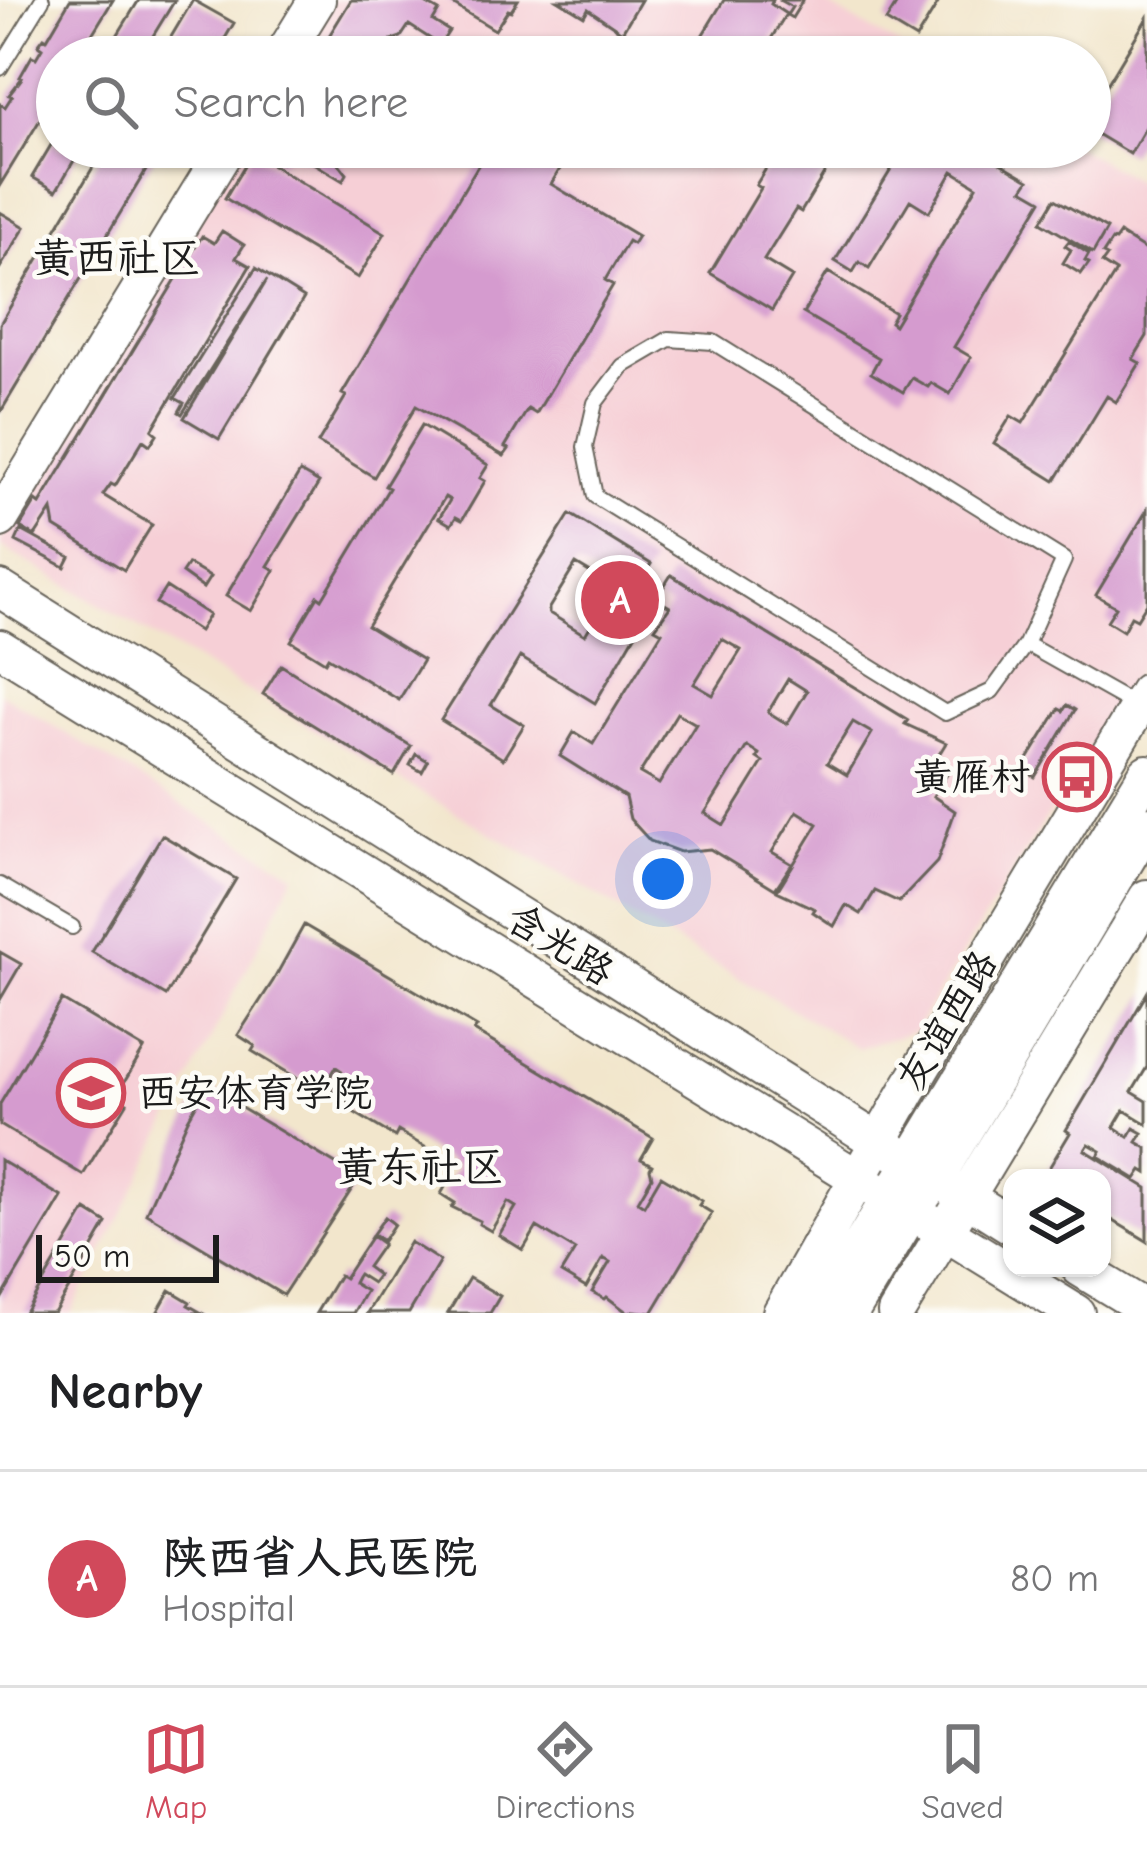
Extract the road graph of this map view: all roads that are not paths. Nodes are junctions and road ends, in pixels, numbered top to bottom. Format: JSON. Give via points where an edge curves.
{"nodes":[{"id":1,"x":42,"y":0,"type":"edge"},
{"id":2,"x":317,"y":0,"type":"edge"},
{"id":3,"x":295,"y":36,"type":"edge"},
{"id":4,"x":0,"y":68,"type":"edge"},
{"id":5,"x":214,"y":168,"type":"edge"},
{"id":6,"x":0,"y":519,"type":"edge"},
{"id":7,"x":0,"y":589,"type":"edge"},
{"id":8,"x":1026,"y":644,"type":"junction"},
{"id":9,"x":0,"y":648,"type":"edge"},
{"id":10,"x":1143,"y":699,"type":"edge"},
{"id":11,"x":1147,"y":773,"type":"edge"},
{"id":12,"x":1147,"y":825,"type":"edge"},
{"id":13,"x":0,"y":885,"type":"edge"},
{"id":14,"x":1147,"y":898,"type":"edge"},
{"id":15,"x":72,"y":927,"type":"dead end"},
{"id":16,"x":878,"y":1144,"type":"junction"},
{"id":17,"x":937,"y":1180,"type":"junction"},
{"id":18,"x":886,"y":1195,"type":"junction"},
{"id":19,"x":1003,"y":1220,"type":"edge"},
{"id":20,"x":946,"y":1232,"type":"junction"},
{"id":21,"x":1094,"y":1277,"type":"edge"},
{"id":22,"x":1147,"y":1310,"type":"edge"},
{"id":23,"x":781,"y":1313,"type":"edge"},
{"id":24,"x":820,"y":1313,"type":"edge"},
{"id":25,"x":850,"y":1313,"type":"edge"},
{"id":26,"x":896,"y":1313,"type":"edge"},
{"id":27,"x":1076,"y":1313,"type":"edge"}],
"edges":[{"from":1,"to":4,"type":"lane"},
{"from":2,"to":3,"type":"main road"},
{"from":5,"to":6,"type":"main road"},
{"from":7,"to":16,"type":"main road","name":"含光路"},
{"from":8,"to":8,"type":"lane","via":[[1064,560],[713,342],[669,339],[623,366],[595,404],[585,447],[595,496],[945,713],[992,692]]},
{"from":8,"to":10,"type":"lane"},
{"from":9,"to":18,"type":"main road","name":"含光路"},
{"from":10,"to":16,"type":"main road"},
{"from":11,"to":17,"type":"main road","name":"友谊西路"},
{"from":12,"to":17,"type":"main road","name":"友谊西路"},
{"from":13,"to":15,"type":"lane"},
{"from":14,"to":17,"type":"main road"},
{"from":16,"to":17,"type":"main road","name":"含光路"},
{"from":16,"to":18,"type":"main road"},
{"from":17,"to":18,"type":"main road","name":"友谊西路"},
{"from":17,"to":19,"type":"main road","name":"含光路"},
{"from":17,"to":20,"type":"main road"},
{"from":18,"to":20,"type":"main road","name":"含光路"},
{"from":18,"to":23,"type":"main road"},
{"from":18,"to":24,"type":"main road","name":"友谊西路"},
{"from":18,"to":25,"type":"main road","name":"友谊西路"},
{"from":20,"to":26,"type":"main road"},
{"from":20,"to":27,"type":"main road","name":"含光路"},
{"from":21,"to":22,"type":"main road"}]}
